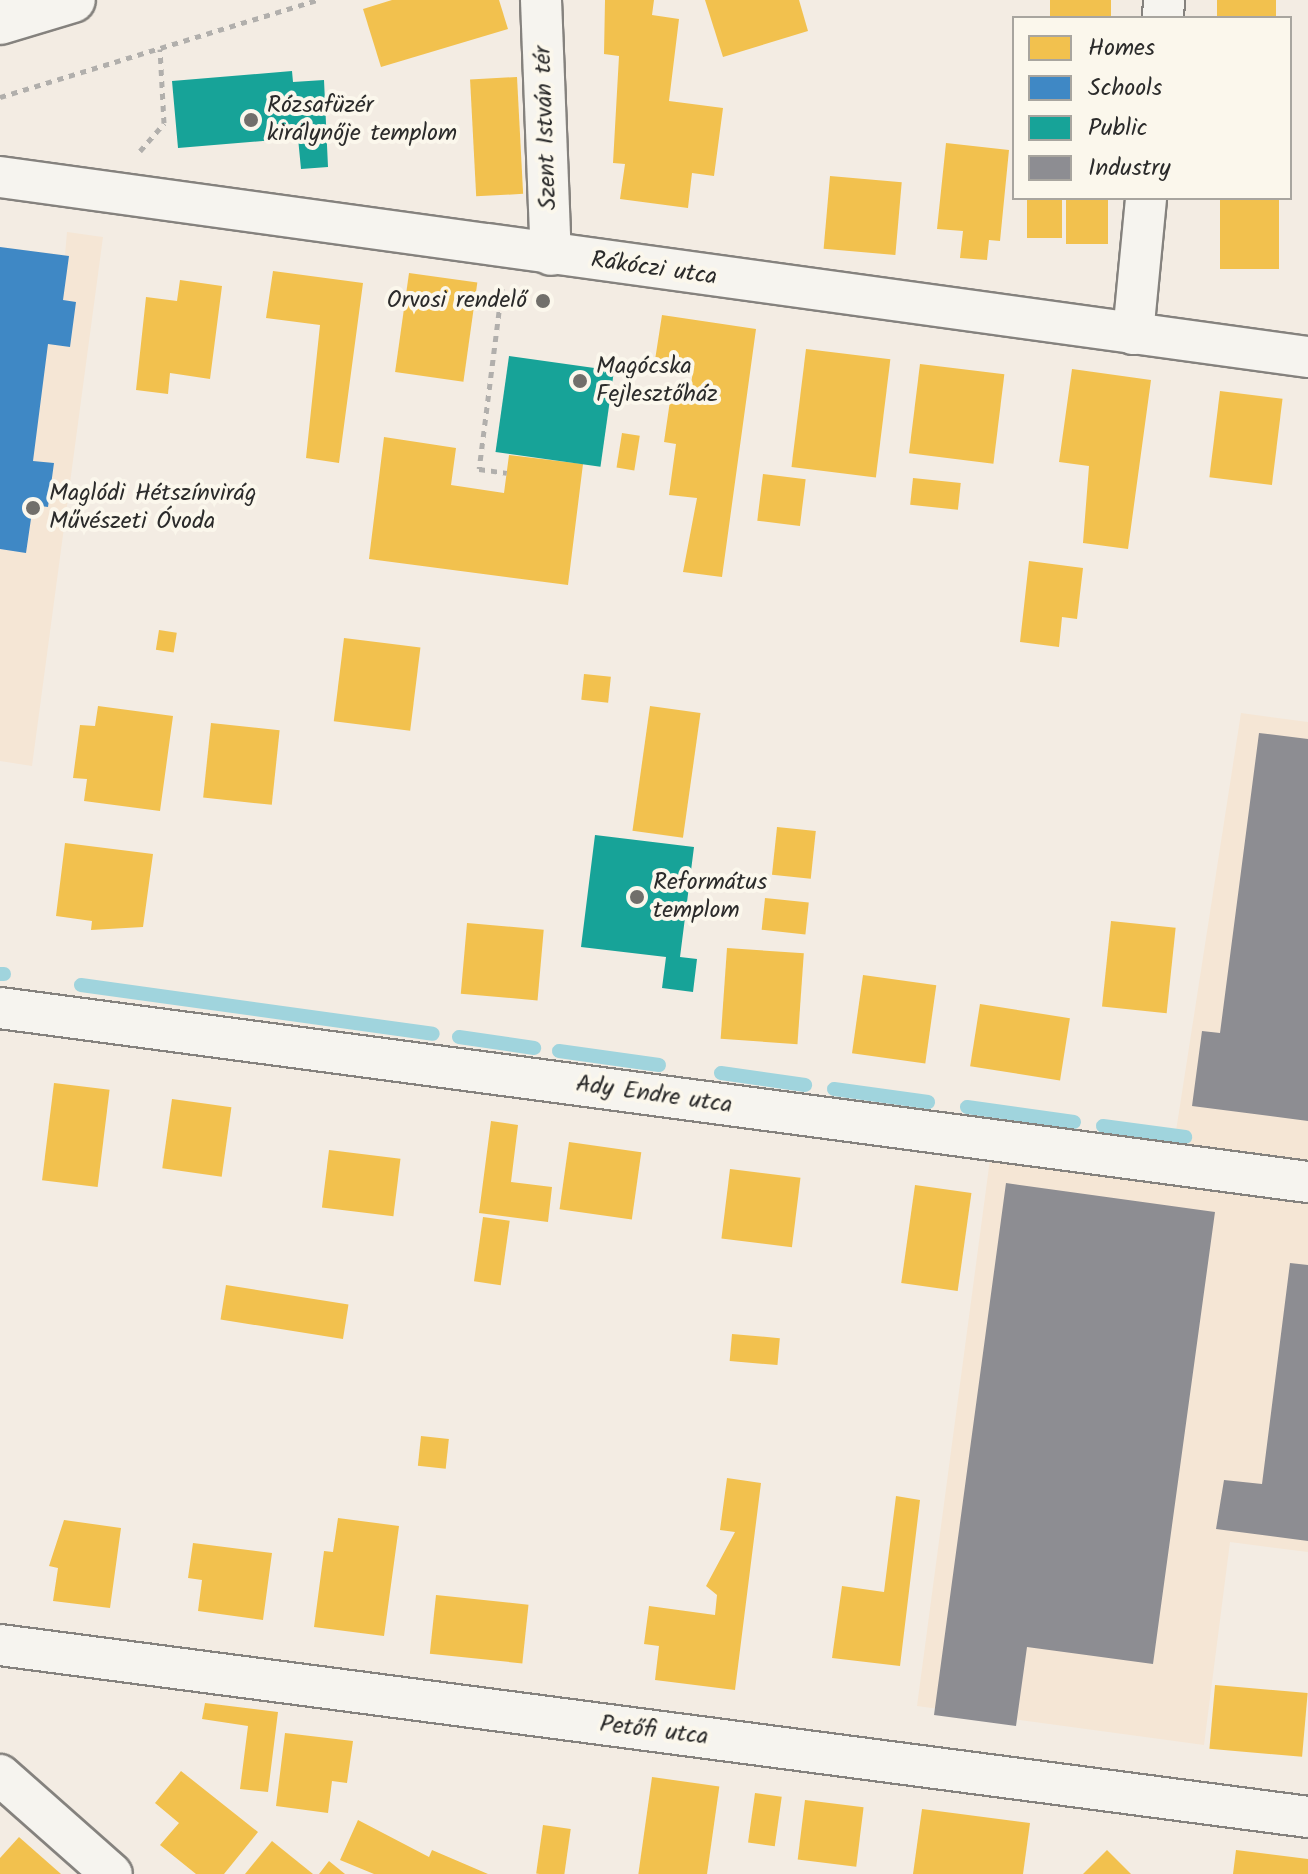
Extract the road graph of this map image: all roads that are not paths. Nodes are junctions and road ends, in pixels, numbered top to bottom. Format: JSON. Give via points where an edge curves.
{"nodes":[{"id":1,"x":73,"y":0,"type":"edge"},
{"id":2,"x":541,"y":0,"type":"edge"},
{"id":3,"x":0,"y":22,"type":"edge"},
{"id":4,"x":0,"y":177,"type":"edge"},
{"id":5,"x":1146,"y":200,"type":"edge"},
{"id":6,"x":551,"y":255,"type":"junction"},
{"id":7,"x":1133,"y":334,"type":"junction"},
{"id":8,"x":1308,"y":357,"type":"edge"},
{"id":9,"x":0,"y":1008,"type":"edge"},
{"id":10,"x":1308,"y":1182,"type":"edge"},
{"id":11,"x":0,"y":1645,"type":"edge"},
{"id":12,"x":0,"y":1775,"type":"edge"},
{"id":13,"x":1308,"y":1817,"type":"edge"},
{"id":14,"x":112,"y":1874,"type":"edge"}],
"edges":[{"from":1,"to":3,"type":"main road"},
{"from":2,"to":6,"type":"street","name":"Szent István tér"},
{"from":4,"to":6,"type":"street","name":"Rákóczi utca"},
{"from":5,"to":7,"type":"street"},
{"from":6,"to":7,"type":"street","name":"Rákóczi utca"},
{"from":7,"to":8,"type":"street","name":"Rákóczi utca"},
{"from":9,"to":10,"type":"street","name":"Ady Endre utca"},
{"from":11,"to":13,"type":"street","name":"Petőfi utca"},
{"from":12,"to":14,"type":"street"}]}
